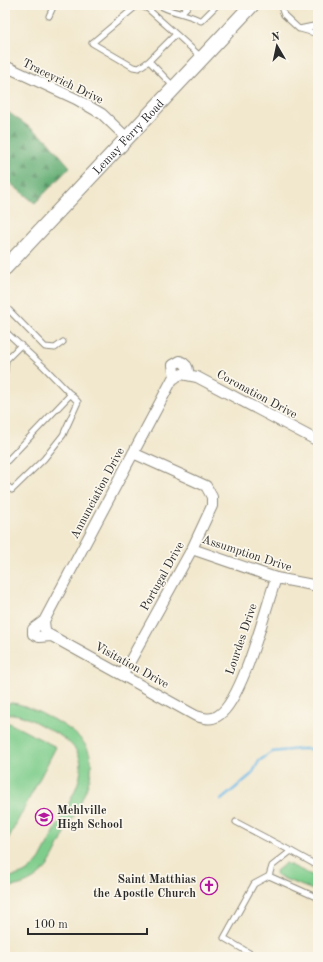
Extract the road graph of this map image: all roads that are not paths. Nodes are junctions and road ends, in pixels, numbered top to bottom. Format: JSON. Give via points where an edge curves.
{"nodes":[{"id":1,"x":54,"y":5,"type":"edge"},
{"id":2,"x":159,"y":5,"type":"edge"},
{"id":3,"x":189,"y":5,"type":"edge"},
{"id":4,"x":217,"y":5,"type":"edge"},
{"id":5,"x":251,"y":5,"type":"edge"},
{"id":6,"x":136,"y":6,"type":"edge"},
{"id":7,"x":282,"y":6,"type":"edge"},
{"id":8,"x":182,"y":12,"type":"junction"},
{"id":9,"x":49,"y":16,"type":"dead end"},
{"id":10,"x":318,"y":25,"type":"edge"},
{"id":11,"x":299,"y":29,"type":"junction"},
{"id":12,"x":176,"y":34,"type":"junction"},
{"id":13,"x":318,"y":34,"type":"edge"},
{"id":14,"x":202,"y":58,"type":"junction"},
{"id":15,"x":149,"y":61,"type":"junction"},
{"id":16,"x":5,"y":66,"type":"edge"},
{"id":17,"x":174,"y":87,"type":"junction"},
{"id":18,"x":126,"y":137,"type":"junction"},
{"id":19,"x":5,"y":268,"type":"edge"},
{"id":20,"x":5,"y":306,"type":"edge"},
{"id":21,"x":5,"y":331,"type":"edge"},
{"id":22,"x":63,"y":342,"type":"dead end"},
{"id":23,"x":21,"y":345,"type":"junction"},
{"id":24,"x":5,"y":361,"type":"edge"},
{"id":25,"x":5,"y":372,"type":"edge"},
{"id":26,"x":182,"y":376,"type":"joint"},
{"id":27,"x":71,"y":394,"type":"junction"},
{"id":28,"x":318,"y":441,"type":"edge"},
{"id":29,"x":133,"y":453,"type":"junction"},
{"id":30,"x":5,"y":463,"type":"edge"},
{"id":31,"x":5,"y":484,"type":"edge"},
{"id":32,"x":192,"y":549,"type":"junction"},
{"id":33,"x":276,"y":578,"type":"junction"},
{"id":34,"x":318,"y":586,"type":"edge"},
{"id":35,"x":47,"y":629,"type":"joint"},
{"id":36,"x":123,"y":674,"type":"junction"},
{"id":37,"x":208,"y":720,"type":"joint"},
{"id":38,"x":236,"y":822,"type":"dead end"},
{"id":39,"x":291,"y":851,"type":"junction"},
{"id":40,"x":318,"y":866,"type":"edge"},
{"id":41,"x":269,"y":876,"type":"junction"},
{"id":42,"x":318,"y":898,"type":"edge"},
{"id":43,"x":256,"y":957,"type":"edge"}],
"edges":[{"from":1,"to":9,"type":"lane"},
{"from":2,"to":8,"type":"lane","via":[[167,10]]},
{"from":3,"to":8,"type":"lane"},
{"from":4,"to":8,"type":"lane","via":[[201,21]]},
{"from":5,"to":14,"type":"main road","name":"Lemay Ferry Road"},
{"from":6,"to":12,"type":"lane","via":[[148,10]]},
{"from":6,"to":15,"type":"lane","via":[[92,43],[133,67],[139,68]]},
{"from":7,"to":11,"type":"lane","via":[[284,15]]},
{"from":10,"to":11,"type":"lane"},
{"from":11,"to":13,"type":"lane"},
{"from":12,"to":14,"type":"lane"},
{"from":12,"to":15,"type":"lane"},
{"from":14,"to":17,"type":"main road","name":"Lemay Ferry Road"},
{"from":15,"to":17,"type":"lane"},
{"from":16,"to":18,"type":"street","name":"Traceyrich Drive","via":[[102,114]]},
{"from":17,"to":18,"type":"main road","name":"Lemay Ferry Road"},
{"from":18,"to":19,"type":"main road","name":"Lemay Ferry Road"},
{"from":20,"to":22,"type":"lane","via":[[45,347],[55,348]]},
{"from":21,"to":23,"type":"lane"},
{"from":23,"to":24,"type":"lane"},
{"from":23,"to":27,"type":"lane"},
{"from":24,"to":25,"type":"lane"},
{"from":26,"to":28,"type":"street","name":"Coronation Drive","via":[[196,377]]},
{"from":26,"to":29,"type":"street","name":"Annunciation Drive"},
{"from":27,"to":30,"type":"lane"},
{"from":27,"to":31,"type":"lane","via":[[78,402],[63,435],[12,490]]},
{"from":29,"to":32,"type":"street","name":"Portugal Drive","via":[[206,486],[212,497],[212,506]]},
{"from":29,"to":35,"type":"street","name":"Annunciation Drive"},
{"from":32,"to":33,"type":"street","name":"Assumption Drive"},
{"from":32,"to":36,"type":"street","name":"Portugal Drive"},
{"from":33,"to":34,"type":"street","name":"Assumption Drive"},
{"from":33,"to":37,"type":"street","name":"Lourdes Drive","via":[[247,670],[228,707],[219,716]]},
{"from":35,"to":36,"type":"street","name":"Visitation Drive"},
{"from":36,"to":37,"type":"street","name":"Visitation Drive","via":[[196,716]]},
{"from":38,"to":39,"type":"lane"},
{"from":39,"to":40,"type":"lane"},
{"from":39,"to":41,"type":"lane","via":[[272,866]]},
{"from":41,"to":42,"type":"lane"},
{"from":41,"to":43,"type":"lane","via":[[254,884],[224,938]]}]}
